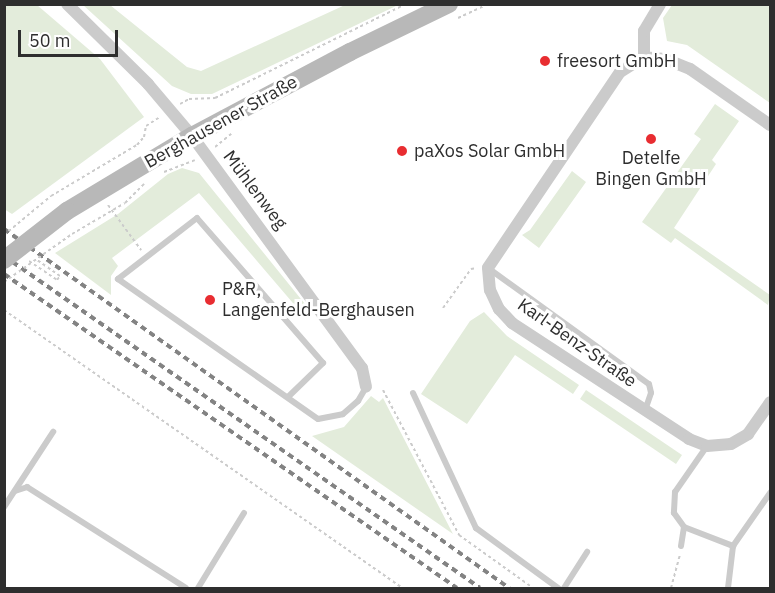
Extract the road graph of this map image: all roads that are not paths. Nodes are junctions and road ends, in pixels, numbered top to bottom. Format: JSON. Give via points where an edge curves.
{"nodes":[{"id":1,"x":67,"y":4,"type":"edge"},
{"id":2,"x":660,"y":4,"type":"edge"},
{"id":3,"x":449,"y":13,"type":"edge"},
{"id":4,"x":644,"y":57,"type":"junction"},
{"id":5,"x":771,"y":125,"type":"edge"},
{"id":6,"x":192,"y":136,"type":"junction"},
{"id":7,"x":4,"y":260,"type":"edge"},
{"id":8,"x":488,"y":268,"type":"junction"},
{"id":9,"x":366,"y":387,"type":"joint"},
{"id":10,"x":413,"y":393,"type":"dead end"},
{"id":11,"x":288,"y":397,"type":"junction"},
{"id":12,"x":771,"y":402,"type":"edge"},
{"id":13,"x":644,"y":411,"type":"junction"},
{"id":14,"x":53,"y":432,"type":"dead end"},
{"id":15,"x":707,"y":446,"type":"junction"},
{"id":16,"x":15,"y":491,"type":"junction"},
{"id":17,"x":771,"y":493,"type":"edge"},
{"id":18,"x":4,"y":507,"type":"edge"},
{"id":19,"x":244,"y":513,"type":"dead end"},
{"id":20,"x":684,"y":527,"type":"junction"},
{"id":21,"x":681,"y":546,"type":"road end"},
{"id":22,"x":733,"y":546,"type":"junction"},
{"id":23,"x":587,"y":552,"type":"dead end"},
{"id":24,"x":186,"y":588,"type":"edge"},
{"id":25,"x":198,"y":588,"type":"edge"},
{"id":26,"x":558,"y":588,"type":"edge"},
{"id":27,"x":564,"y":588,"type":"edge"},
{"id":28,"x":728,"y":588,"type":"edge"}],
"edges":[{"from":1,"to":6,"type":"street","name":"Mühlenweg","via":[[148,84]]},
{"from":2,"to":4,"type":"street","via":[[645,31]]},
{"from":3,"to":6,"type":"main road","name":"Berghausener Straße","via":[[350,52]]},
{"from":4,"to":5,"type":"street","via":[[665,59],[690,69]]},
{"from":4,"to":8,"type":"street","via":[[620,72]]},
{"from":6,"to":7,"type":"main road","name":"Berghausener Straße","bridge":true,"via":[[67,211]]},
{"from":6,"to":9,"type":"street","name":"Mühlenweg","via":[[362,368]]},
{"from":8,"to":13,"type":"street","name":"Karl-Benz-Straße","via":[[490,290],[499,309],[512,323]]},
{"from":8,"to":13,"type":"lane","via":[[649,384],[651,393]]},
{"from":9,"to":11,"type":"lane","via":[[358,401],[329,420],[318,419]]},
{"from":10,"to":26,"type":"lane","via":[[477,528]]},
{"from":11,"to":11,"type":"lane","via":[[118,279],[197,218],[323,363]]},
{"from":12,"to":15,"type":"street","via":[[748,434],[731,444]]},
{"from":13,"to":15,"type":"street","name":"Karl-Benz-Straße"},
{"from":14,"to":16,"type":"lane"},
{"from":15,"to":20,"type":"lane","via":[[675,492],[674,513]]},
{"from":16,"to":18,"type":"lane"},
{"from":16,"to":24,"type":"lane","via":[[27,488]]},
{"from":17,"to":22,"type":"lane"},
{"from":19,"to":25,"type":"lane"},
{"from":20,"to":21,"type":"lane"},
{"from":20,"to":22,"type":"lane"},
{"from":22,"to":28,"type":"lane"},
{"from":23,"to":27,"type":"lane"}]}
